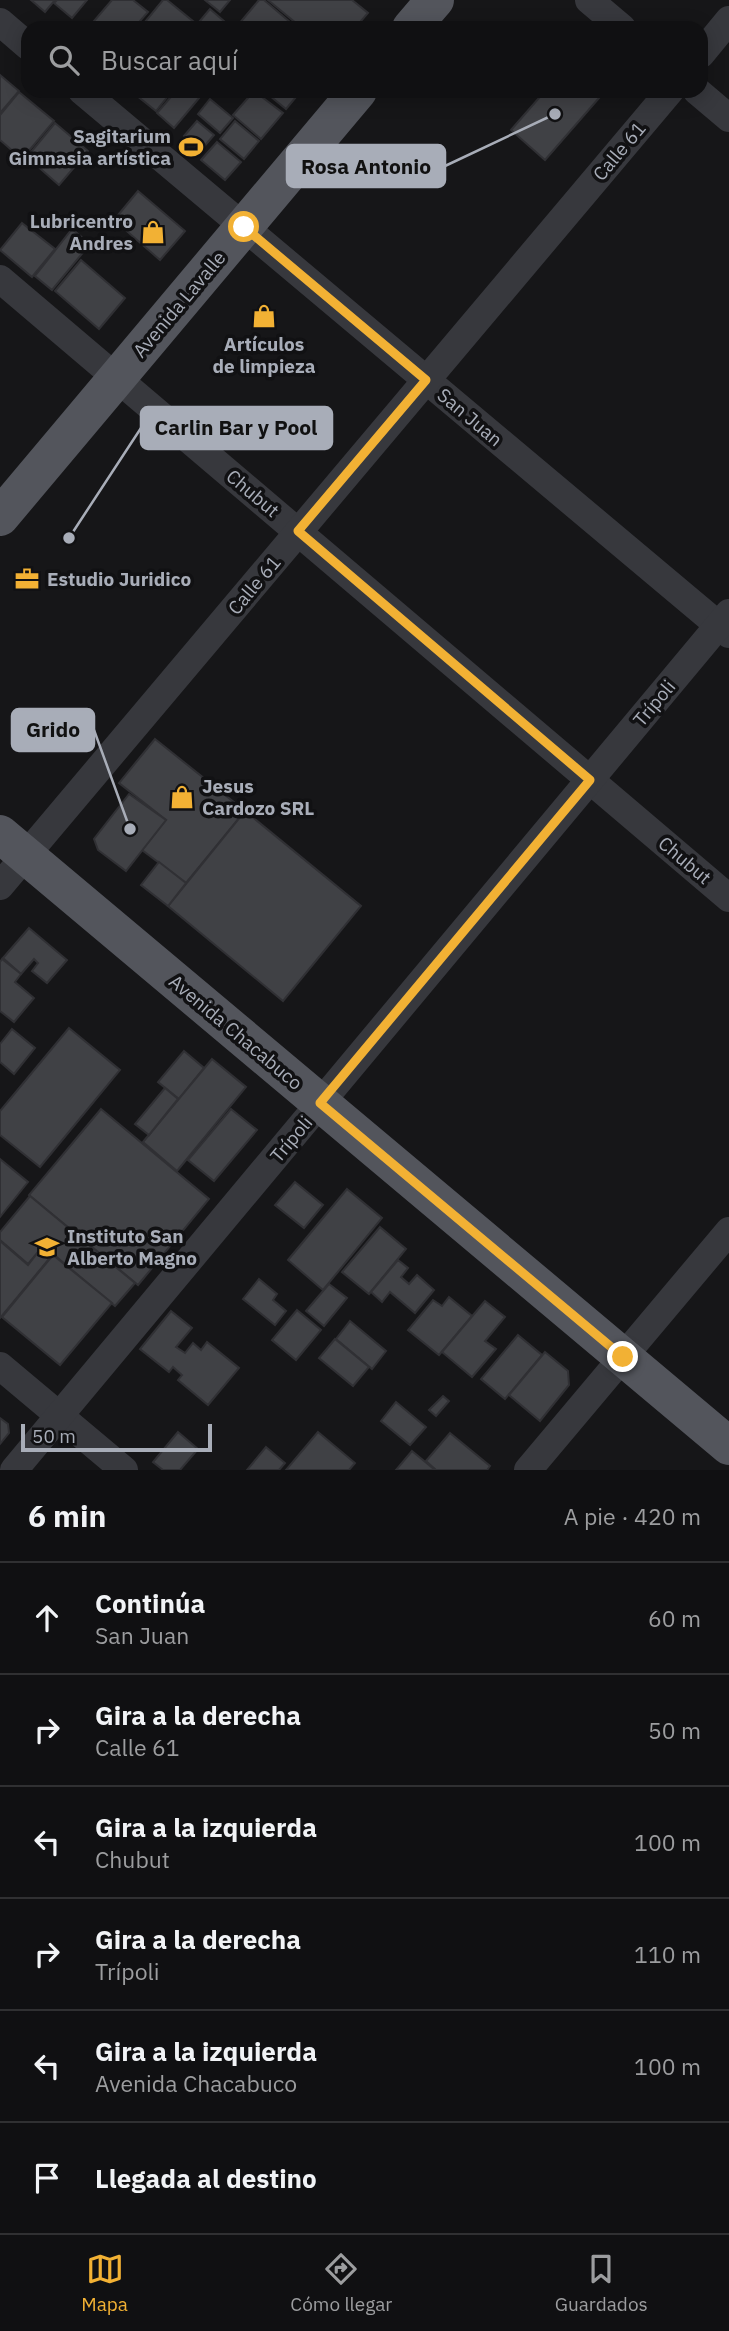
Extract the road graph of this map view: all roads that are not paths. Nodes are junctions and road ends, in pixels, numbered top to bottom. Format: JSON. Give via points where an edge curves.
{"nodes":[{"id":1,"x":435,"y":0,"type":"edge"},
{"id":2,"x":589,"y":0,"type":"edge"},
{"id":3,"x":729,"y":20,"type":"edge"},
{"id":4,"x":417,"y":21,"type":"edge"},
{"id":5,"x":614,"y":21,"type":"edge"},
{"id":6,"x":0,"y":22,"type":"edge"},
{"id":7,"x":21,"y":40,"type":"edge"},
{"id":8,"x":708,"y":46,"type":"edge"},
{"id":9,"x":90,"y":98,"type":"edge"},
{"id":10,"x":352,"y":98,"type":"edge"},
{"id":11,"x":664,"y":98,"type":"edge"},
{"id":12,"x":705,"y":98,"type":"edge"},
{"id":13,"x":729,"y":118,"type":"edge"},
{"id":14,"x":244,"y":227,"type":"junction"},
{"id":15,"x":0,"y":279,"type":"edge"},
{"id":16,"x":117,"y":377,"type":"junction"},
{"id":17,"x":426,"y":380,"type":"junction"},
{"id":18,"x":0,"y":517,"type":"edge"},
{"id":19,"x":298,"y":531,"type":"junction"},
{"id":20,"x":726,"y":625,"type":"edge"},
{"id":21,"x":590,"y":780,"type":"junction"},
{"id":22,"x":13,"y":845,"type":"edge"},
{"id":23,"x":0,"y":886,"type":"edge"},
{"id":24,"x":729,"y":898,"type":"edge"},
{"id":25,"x":320,"y":1103,"type":"junction"},
{"id":26,"x":729,"y":1231,"type":"edge"},
{"id":27,"x":623,"y":1357,"type":"junction"},
{"id":28,"x":0,"y":1366,"type":"edge"},
{"id":29,"x":60,"y":1416,"type":"junction"},
{"id":30,"x":729,"y":1446,"type":"edge"},
{"id":31,"x":14,"y":1470,"type":"edge"},
{"id":32,"x":124,"y":1470,"type":"edge"},
{"id":33,"x":528,"y":1470,"type":"edge"}],
"edges":[{"from":1,"to":4,"type":"main road"},
{"from":2,"to":5,"type":"street"},
{"from":3,"to":8,"type":"street"},
{"from":6,"to":7,"type":"street"},
{"from":9,"to":14,"type":"street","name":"San Juan"},
{"from":10,"to":14,"type":"main road","name":"Avenida Lavalle"},
{"from":11,"to":17,"type":"street","name":"Calle 61"},
{"from":12,"to":13,"type":"street"},
{"from":14,"to":16,"type":"main road","name":"Avenida Lavalle"},
{"from":14,"to":17,"type":"street","name":"San Juan"},
{"from":15,"to":16,"type":"street","name":"Chubut"},
{"from":16,"to":18,"type":"main road","name":"Avenida Lavalle"},
{"from":16,"to":19,"type":"street","name":"Chubut"},
{"from":17,"to":19,"type":"street","name":"Calle 61"},
{"from":17,"to":20,"type":"street","name":"San Juan"},
{"from":19,"to":21,"type":"street","name":"Chubut"},
{"from":19,"to":22,"type":"street","name":"Calle 61"},
{"from":20,"to":21,"type":"street","name":"Trípoli"},
{"from":21,"to":24,"type":"street","name":"Chubut"},
{"from":21,"to":25,"type":"street","name":"Trípoli"},
{"from":22,"to":23,"type":"street","name":"Calle 61"},
{"from":22,"to":25,"type":"main road","name":"Avenida Chacabuco"},
{"from":25,"to":27,"type":"main road","name":"Avenida Chacabuco"},
{"from":25,"to":29,"type":"street","name":"Trípoli"},
{"from":26,"to":27,"type":"street"},
{"from":27,"to":30,"type":"main road","name":"Avenida Chacabuco"},
{"from":27,"to":33,"type":"street"},
{"from":28,"to":29,"type":"street"},
{"from":29,"to":31,"type":"street","name":"Trípoli"},
{"from":29,"to":32,"type":"street"}]}
